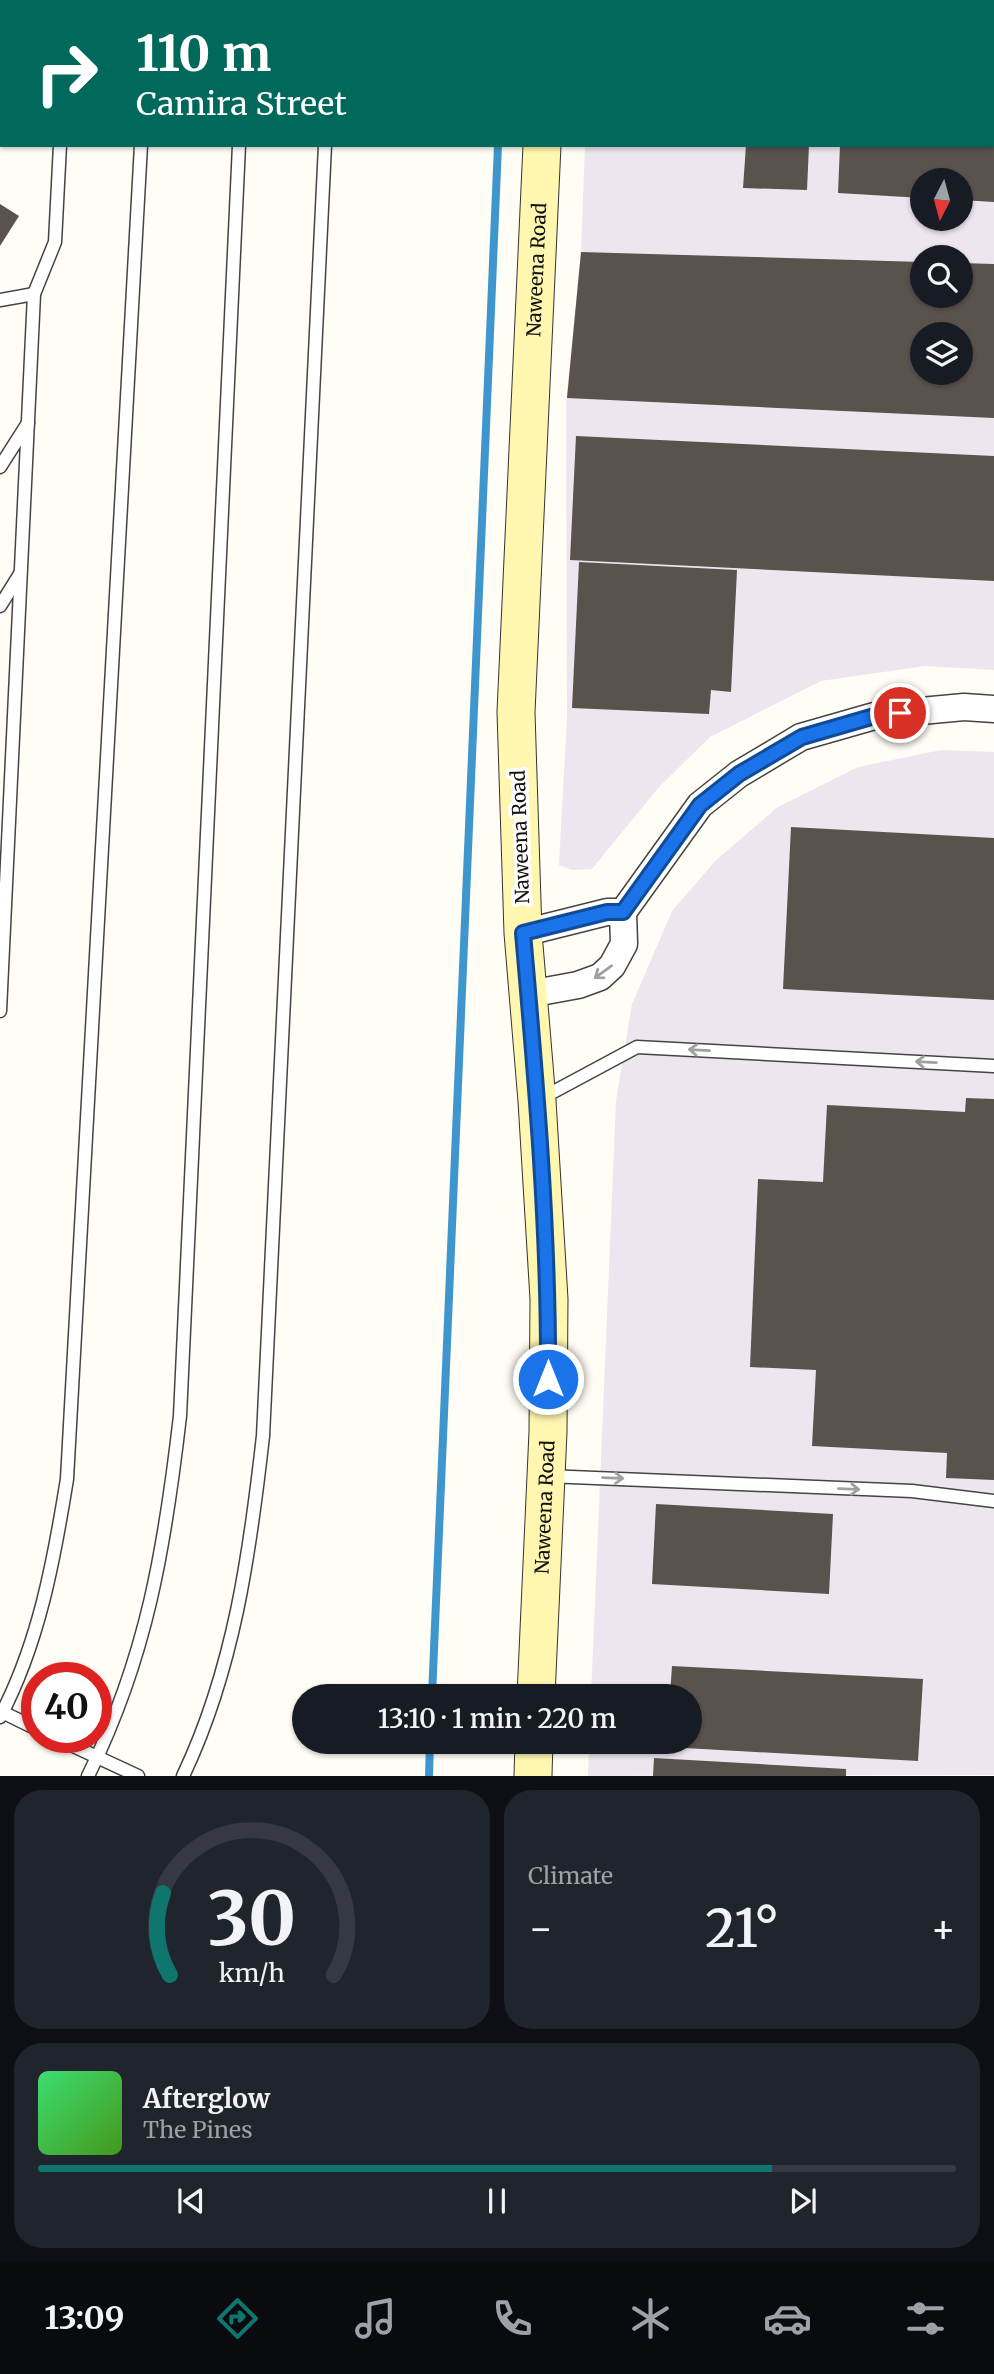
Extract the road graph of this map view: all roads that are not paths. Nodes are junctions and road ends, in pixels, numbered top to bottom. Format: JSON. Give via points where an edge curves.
{"nodes":[{"id":1,"x":60,"y":147,"type":"edge"},
{"id":2,"x":141,"y":147,"type":"edge"},
{"id":3,"x":239,"y":147,"type":"edge"},
{"id":4,"x":325,"y":147,"type":"edge"},
{"id":5,"x":542,"y":147,"type":"edge"},
{"id":6,"x":34,"y":294,"type":"junction"},
{"id":7,"x":0,"y":300,"type":"edge"},
{"id":8,"x":28,"y":423,"type":"junction"},
{"id":9,"x":0,"y":467,"type":"edge"},
{"id":10,"x":21,"y":573,"type":"junction"},
{"id":11,"x":0,"y":606,"type":"edge"},
{"id":12,"x":994,"y":709,"type":"edge"},
{"id":13,"x":8,"y":837,"type":"junction"},
{"id":14,"x":0,"y":850,"type":"edge"},
{"id":15,"x":623,"y":912,"type":"junction"},
{"id":16,"x":523,"y":933,"type":"junction"},
{"id":17,"x":529,"y":994,"type":"junction"},
{"id":18,"x":0,"y":1011,"type":"edge"},
{"id":19,"x":994,"y":1066,"type":"edge"},
{"id":20,"x":537,"y":1101,"type":"junction"},
{"id":21,"x":545,"y":1476,"type":"junction"},
{"id":22,"x":994,"y":1501,"type":"edge"},
{"id":23,"x":536,"y":1684,"type":"edge"},
{"id":24,"x":1,"y":1715,"type":"edge"},
{"id":25,"x":21,"y":1723,"type":"edge"},
{"id":26,"x":88,"y":1753,"type":"edge"},
{"id":27,"x":534,"y":1754,"type":"edge"},
{"id":28,"x":97,"y":1757,"type":"junction"},
{"id":29,"x":88,"y":1776,"type":"edge"},
{"id":30,"x":138,"y":1776,"type":"edge"},
{"id":31,"x":183,"y":1776,"type":"edge"},
{"id":32,"x":533,"y":1776,"type":"edge"}],
"edges":[{"from":1,"to":6,"type":"lane","via":[[55,242]]},
{"from":2,"to":24,"type":"lane","via":[[68,1479],[48,1587]]},
{"from":3,"to":28,"type":"lane","via":[[180,1416],[156,1583],[133,1666]]},
{"from":4,"to":31,"type":"lane","via":[[262,1436],[256,1503],[233,1636]]},
{"from":5,"to":16,"type":"street","name":"Naweena Road","via":[[516,712]]},
{"from":6,"to":7,"type":"lane"},
{"from":6,"to":8,"type":"lane"},
{"from":8,"to":9,"type":"lane"},
{"from":8,"to":10,"type":"lane"},
{"from":10,"to":11,"type":"lane"},
{"from":10,"to":13,"type":"lane"},
{"from":12,"to":15,"type":"street","via":[[964,707],[878,715],[802,737],[739,774],[700,805]]},
{"from":13,"to":14,"type":"lane"},
{"from":13,"to":18,"type":"lane"},
{"from":15,"to":16,"type":"street"},
{"from":15,"to":17,"type":"street","one_way":true,"via":[[624,944],[600,977]]},
{"from":16,"to":17,"type":"street","name":"Naweena Road"},
{"from":17,"to":20,"type":"street","name":"Naweena Road"},
{"from":19,"to":20,"type":"lane","one_way":true,"via":[[637,1047]]},
{"from":20,"to":21,"type":"street","name":"Naweena Road","via":[[549,1299]]},
{"from":21,"to":22,"type":"lane","one_way":true,"via":[[912,1491]]},
{"from":21,"to":23,"type":"street","name":"Naweena Road"},
{"from":24,"to":25,"type":"lane"},
{"from":26,"to":28,"type":"lane"},
{"from":27,"to":32,"type":"street"},
{"from":28,"to":29,"type":"lane"},
{"from":28,"to":30,"type":"lane"}]}
